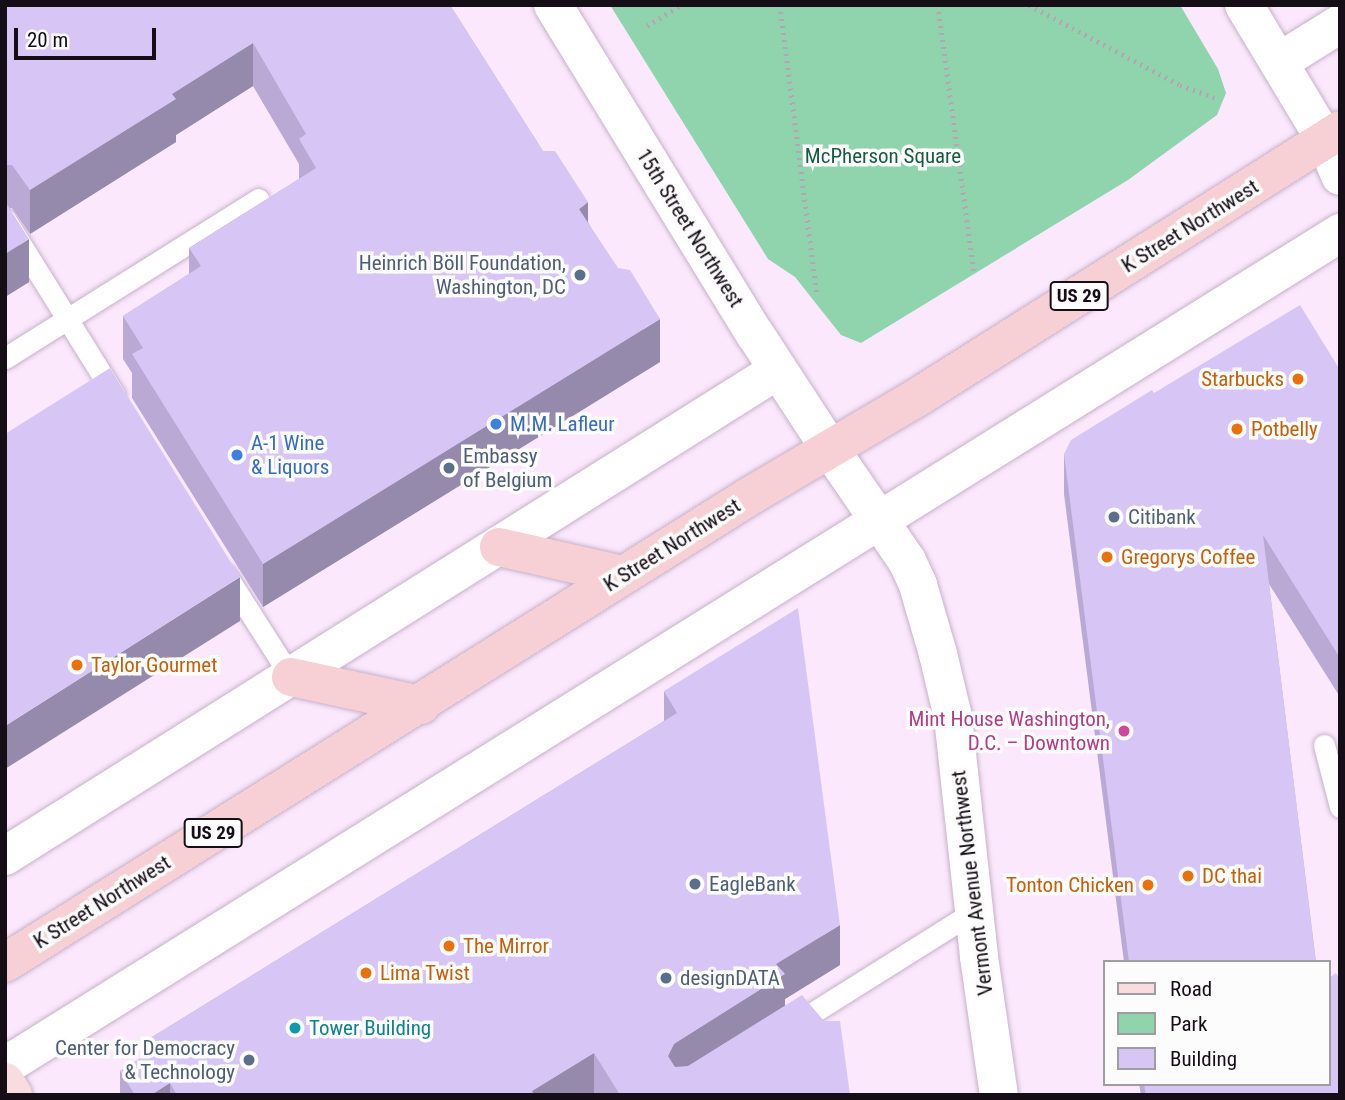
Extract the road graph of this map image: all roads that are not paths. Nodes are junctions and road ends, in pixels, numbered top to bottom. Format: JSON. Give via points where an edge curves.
{"nodes":[{"id":1,"x":553,"y":5,"type":"edge"},
{"id":2,"x":1244,"y":5,"type":"edge"},
{"id":3,"x":1340,"y":24,"type":"edge"},
{"id":4,"x":1279,"y":62,"type":"junction"},
{"id":5,"x":1335,"y":142,"type":"edge"},
{"id":6,"x":1340,"y":176,"type":"edge"},
{"id":7,"x":258,"y":199,"type":"dead end"},
{"id":8,"x":5,"y":219,"type":"edge"},
{"id":9,"x":1340,"y":233,"type":"edge"},
{"id":10,"x":68,"y":319,"type":"junction"},
{"id":11,"x":5,"y":358,"type":"edge"},
{"id":12,"x":778,"y":370,"type":"junction"},
{"id":13,"x":125,"y":412,"type":"edge"},
{"id":14,"x":830,"y":449,"type":"junction"},
{"id":15,"x":879,"y":521,"type":"junction"},
{"id":16,"x":499,"y":547,"type":"junction"},
{"id":17,"x":218,"y":562,"type":"edge"},
{"id":18,"x":623,"y":575,"type":"junction"},
{"id":19,"x":290,"y":677,"type":"junction"},
{"id":20,"x":421,"y":705,"type":"junction"},
{"id":21,"x":1324,"y":745,"type":"dead end"},
{"id":22,"x":1340,"y":807,"type":"edge"},
{"id":23,"x":5,"y":856,"type":"edge"},
{"id":24,"x":975,"y":911,"type":"junction"},
{"id":25,"x":5,"y":963,"type":"edge"},
{"id":26,"x":775,"y":1036,"type":"edge"},
{"id":27,"x":5,"y":1066,"type":"edge"},
{"id":28,"x":5,"y":1083,"type":"edge"},
{"id":29,"x":13,"y":1095,"type":"edge"},
{"id":30,"x":999,"y":1095,"type":"edge"}],
"edges":[{"from":1,"to":12,"type":"street","name":"15th Street Northwest"},
{"from":2,"to":4,"type":"street"},
{"from":3,"to":4,"type":"street"},
{"from":4,"to":5,"type":"street"},
{"from":5,"to":6,"type":"street"},
{"from":5,"to":14,"type":"highway","name":"K Street Northwest","number":"US 29"},
{"from":7,"to":10,"type":"lane"},
{"from":8,"to":10,"type":"lane"},
{"from":9,"to":15,"type":"street"},
{"from":10,"to":11,"type":"lane"},
{"from":10,"to":13,"type":"lane"},
{"from":12,"to":14,"type":"street","name":"15th Street Northwest"},
{"from":12,"to":16,"type":"street"},
{"from":14,"to":15,"type":"street","name":"Vermont Avenue Northwest"},
{"from":14,"to":18,"type":"highway","name":"K Street Northwest","number":"US 29"},
{"from":15,"to":24,"type":"street","name":"Vermont Avenue Northwest","via":[[918,585],[938,654],[953,717]]},
{"from":15,"to":27,"type":"street"},
{"from":16,"to":18,"type":"highway"},
{"from":16,"to":19,"type":"street"},
{"from":17,"to":19,"type":"lane"},
{"from":18,"to":20,"type":"highway","name":"K Street Northwest","number":"US 29"},
{"from":19,"to":20,"type":"highway"},
{"from":19,"to":23,"type":"street"},
{"from":20,"to":25,"type":"highway","name":"K Street Northwest","number":"US 29"},
{"from":21,"to":22,"type":"lane"},
{"from":24,"to":26,"type":"lane"},
{"from":24,"to":30,"type":"street","name":"Vermont Avenue Northwest"},
{"from":28,"to":29,"type":"main road"}]}
